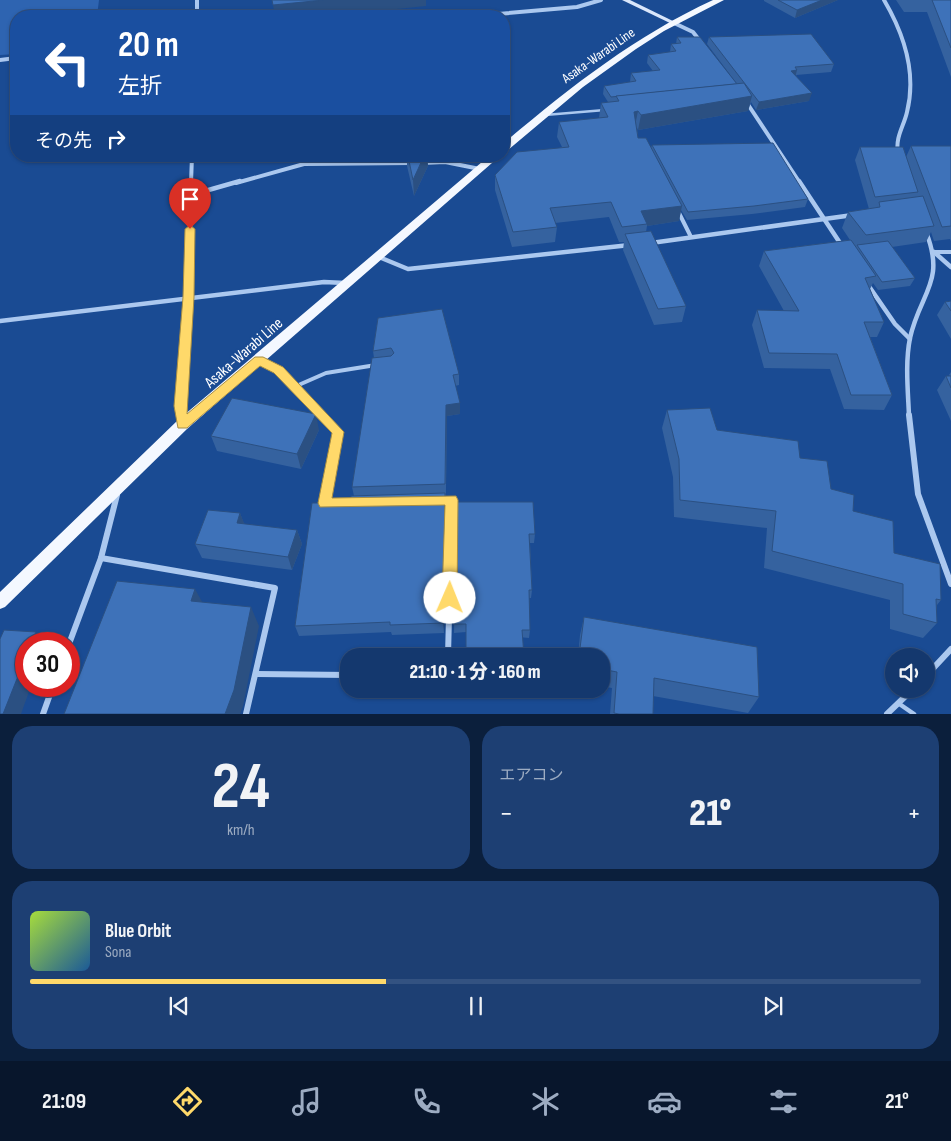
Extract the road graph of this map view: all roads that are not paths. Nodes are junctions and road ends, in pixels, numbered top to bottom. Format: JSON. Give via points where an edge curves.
{"nodes":[{"id":1,"x":601,"y":0,"type":"edge"},
{"id":2,"x":624,"y":0,"type":"edge"},
{"id":3,"x":720,"y":0,"type":"edge"},
{"id":4,"x":884,"y":0,"type":"edge"},
{"id":5,"x":510,"y":13,"type":"edge"},
{"id":6,"x":674,"y":23,"type":"junction"},
{"id":7,"x":702,"y":43,"type":"edge"},
{"id":8,"x":742,"y":95,"type":"edge"},
{"id":9,"x":608,"y":110,"type":"edge"},
{"id":10,"x":542,"y":115,"type":"junction"},
{"id":11,"x":510,"y":143,"type":"edge"},
{"id":12,"x":899,"y":159,"type":"edge"},
{"id":13,"x":192,"y":162,"type":"edge"},
{"id":14,"x":488,"y":162,"type":"edge"},
{"id":15,"x":480,"y":169,"type":"junction"},
{"id":16,"x":191,"y":195,"type":"junction"},
{"id":17,"x":674,"y":204,"type":"edge"},
{"id":18,"x":860,"y":214,"type":"edge"},
{"id":19,"x":823,"y":218,"type":"junction"},
{"id":20,"x":923,"y":226,"type":"edge"},
{"id":21,"x":692,"y":237,"type":"junction"},
{"id":22,"x":648,"y":243,"type":"edge"},
{"id":23,"x":639,"y":244,"type":"edge"},
{"id":24,"x":845,"y":251,"type":"edge"},
{"id":25,"x":934,"y":252,"type":"junction"},
{"id":26,"x":951,"y":252,"type":"edge"},
{"id":27,"x":379,"y":256,"type":"junction"},
{"id":28,"x":951,"y":267,"type":"edge"},
{"id":29,"x":862,"y":275,"type":"edge"},
{"id":30,"x":348,"y":283,"type":"junction"},
{"id":31,"x":189,"y":297,"type":"junction"},
{"id":32,"x":0,"y":321,"type":"edge"},
{"id":33,"x":910,"y":339,"type":"junction"},
{"id":34,"x":259,"y":360,"type":"junction"},
{"id":35,"x":382,"y":364,"type":"edge"},
{"id":36,"x":294,"y":387,"type":"junction"},
{"id":37,"x":182,"y":425,"type":"junction"},
{"id":38,"x":119,"y":484,"type":"junction"},
{"id":39,"x":432,"y":500,"type":"edge"},
{"id":40,"x":363,"y":502,"type":"edge"},
{"id":41,"x":101,"y":558,"type":"junction"},
{"id":42,"x":951,"y":584,"type":"edge"},
{"id":43,"x":0,"y":602,"type":"edge"},
{"id":44,"x":73,"y":632,"type":"edge"},
{"id":45,"x":448,"y":648,"type":"edge"},
{"id":46,"x":951,"y":648,"type":"edge"},
{"id":47,"x":935,"y":666,"type":"edge"},
{"id":48,"x":257,"y":674,"type":"junction"},
{"id":49,"x":340,"y":675,"type":"edge"},
{"id":50,"x":49,"y":697,"type":"edge"},
{"id":51,"x":903,"y":698,"type":"edge"},
{"id":52,"x":898,"y":702,"type":"junction"},
{"id":53,"x":43,"y":714,"type":"edge"},
{"id":54,"x":246,"y":714,"type":"edge"},
{"id":55,"x":886,"y":714,"type":"edge"},
{"id":56,"x":914,"y":714,"type":"edge"}],
"edges":[{"from":1,"to":5,"type":"street","via":[[577,7]]},
{"from":2,"to":6,"type":"main road"},
{"from":3,"to":6,"type":"main road","name":"Asaka-Warabi Line"},
{"from":4,"to":12,"type":"street","via":[[904,40],[912,78],[911,99],[896,144]]},
{"from":6,"to":7,"type":"street","via":[[693,32]]},
{"from":6,"to":10,"type":"main road","name":"Asaka-Warabi Line","via":[[618,57]]},
{"from":8,"to":19,"type":"street"},
{"from":9,"to":10,"type":"lane"},
{"from":10,"to":11,"type":"main road","name":"Asaka-Warabi Line"},
{"from":13,"to":16,"type":"street"},
{"from":14,"to":15,"type":"main road","name":"Asaka-Warabi Line"},
{"from":15,"to":16,"type":"street","via":[[445,162],[304,164]]},
{"from":15,"to":27,"type":"main road","name":"Asaka-Warabi Line"},
{"from":16,"to":31,"type":"street"},
{"from":17,"to":21,"type":"lane"},
{"from":18,"to":19,"type":"street"},
{"from":19,"to":21,"type":"street"},
{"from":19,"to":24,"type":"street"},
{"from":20,"to":25,"type":"street"},
{"from":21,"to":22,"type":"street"},
{"from":23,"to":27,"type":"street","via":[[408,269]]},
{"from":25,"to":26,"type":"lane"},
{"from":25,"to":28,"type":"street"},
{"from":25,"to":33,"type":"street","via":[[935,270]]},
{"from":27,"to":30,"type":"main road","name":"Asaka-Warabi Line"},
{"from":29,"to":33,"type":"street","via":[[895,324]]},
{"from":30,"to":31,"type":"street","via":[[324,282]]},
{"from":30,"to":34,"type":"main road","name":"Asaka-Warabi Line"},
{"from":31,"to":32,"type":"street"},
{"from":31,"to":37,"type":"street","via":[[180,406]]},
{"from":33,"to":42,"type":"street","via":[[909,418],[918,494]]},
{"from":34,"to":36,"type":"street","via":[[278,370]]},
{"from":34,"to":37,"type":"main road","name":"Asaka-Warabi Line"},
{"from":35,"to":36,"type":"lane","via":[[326,373]]},
{"from":36,"to":40,"type":"street","via":[[338,432],[324,503]]},
{"from":37,"to":38,"type":"main road","name":"Asaka-Warabi Line"},
{"from":38,"to":41,"type":"street"},
{"from":38,"to":43,"type":"main road","name":"Asaka-Warabi Line"},
{"from":39,"to":45,"type":"street","via":[[452,500]]},
{"from":41,"to":44,"type":"street"},
{"from":41,"to":48,"type":"street","via":[[275,588]]},
{"from":46,"to":47,"type":"street"},
{"from":48,"to":49,"type":"street"},
{"from":48,"to":54,"type":"street"},
{"from":50,"to":53,"type":"street"},
{"from":51,"to":52,"type":"street"},
{"from":52,"to":55,"type":"street"},
{"from":52,"to":56,"type":"lane"}]}
